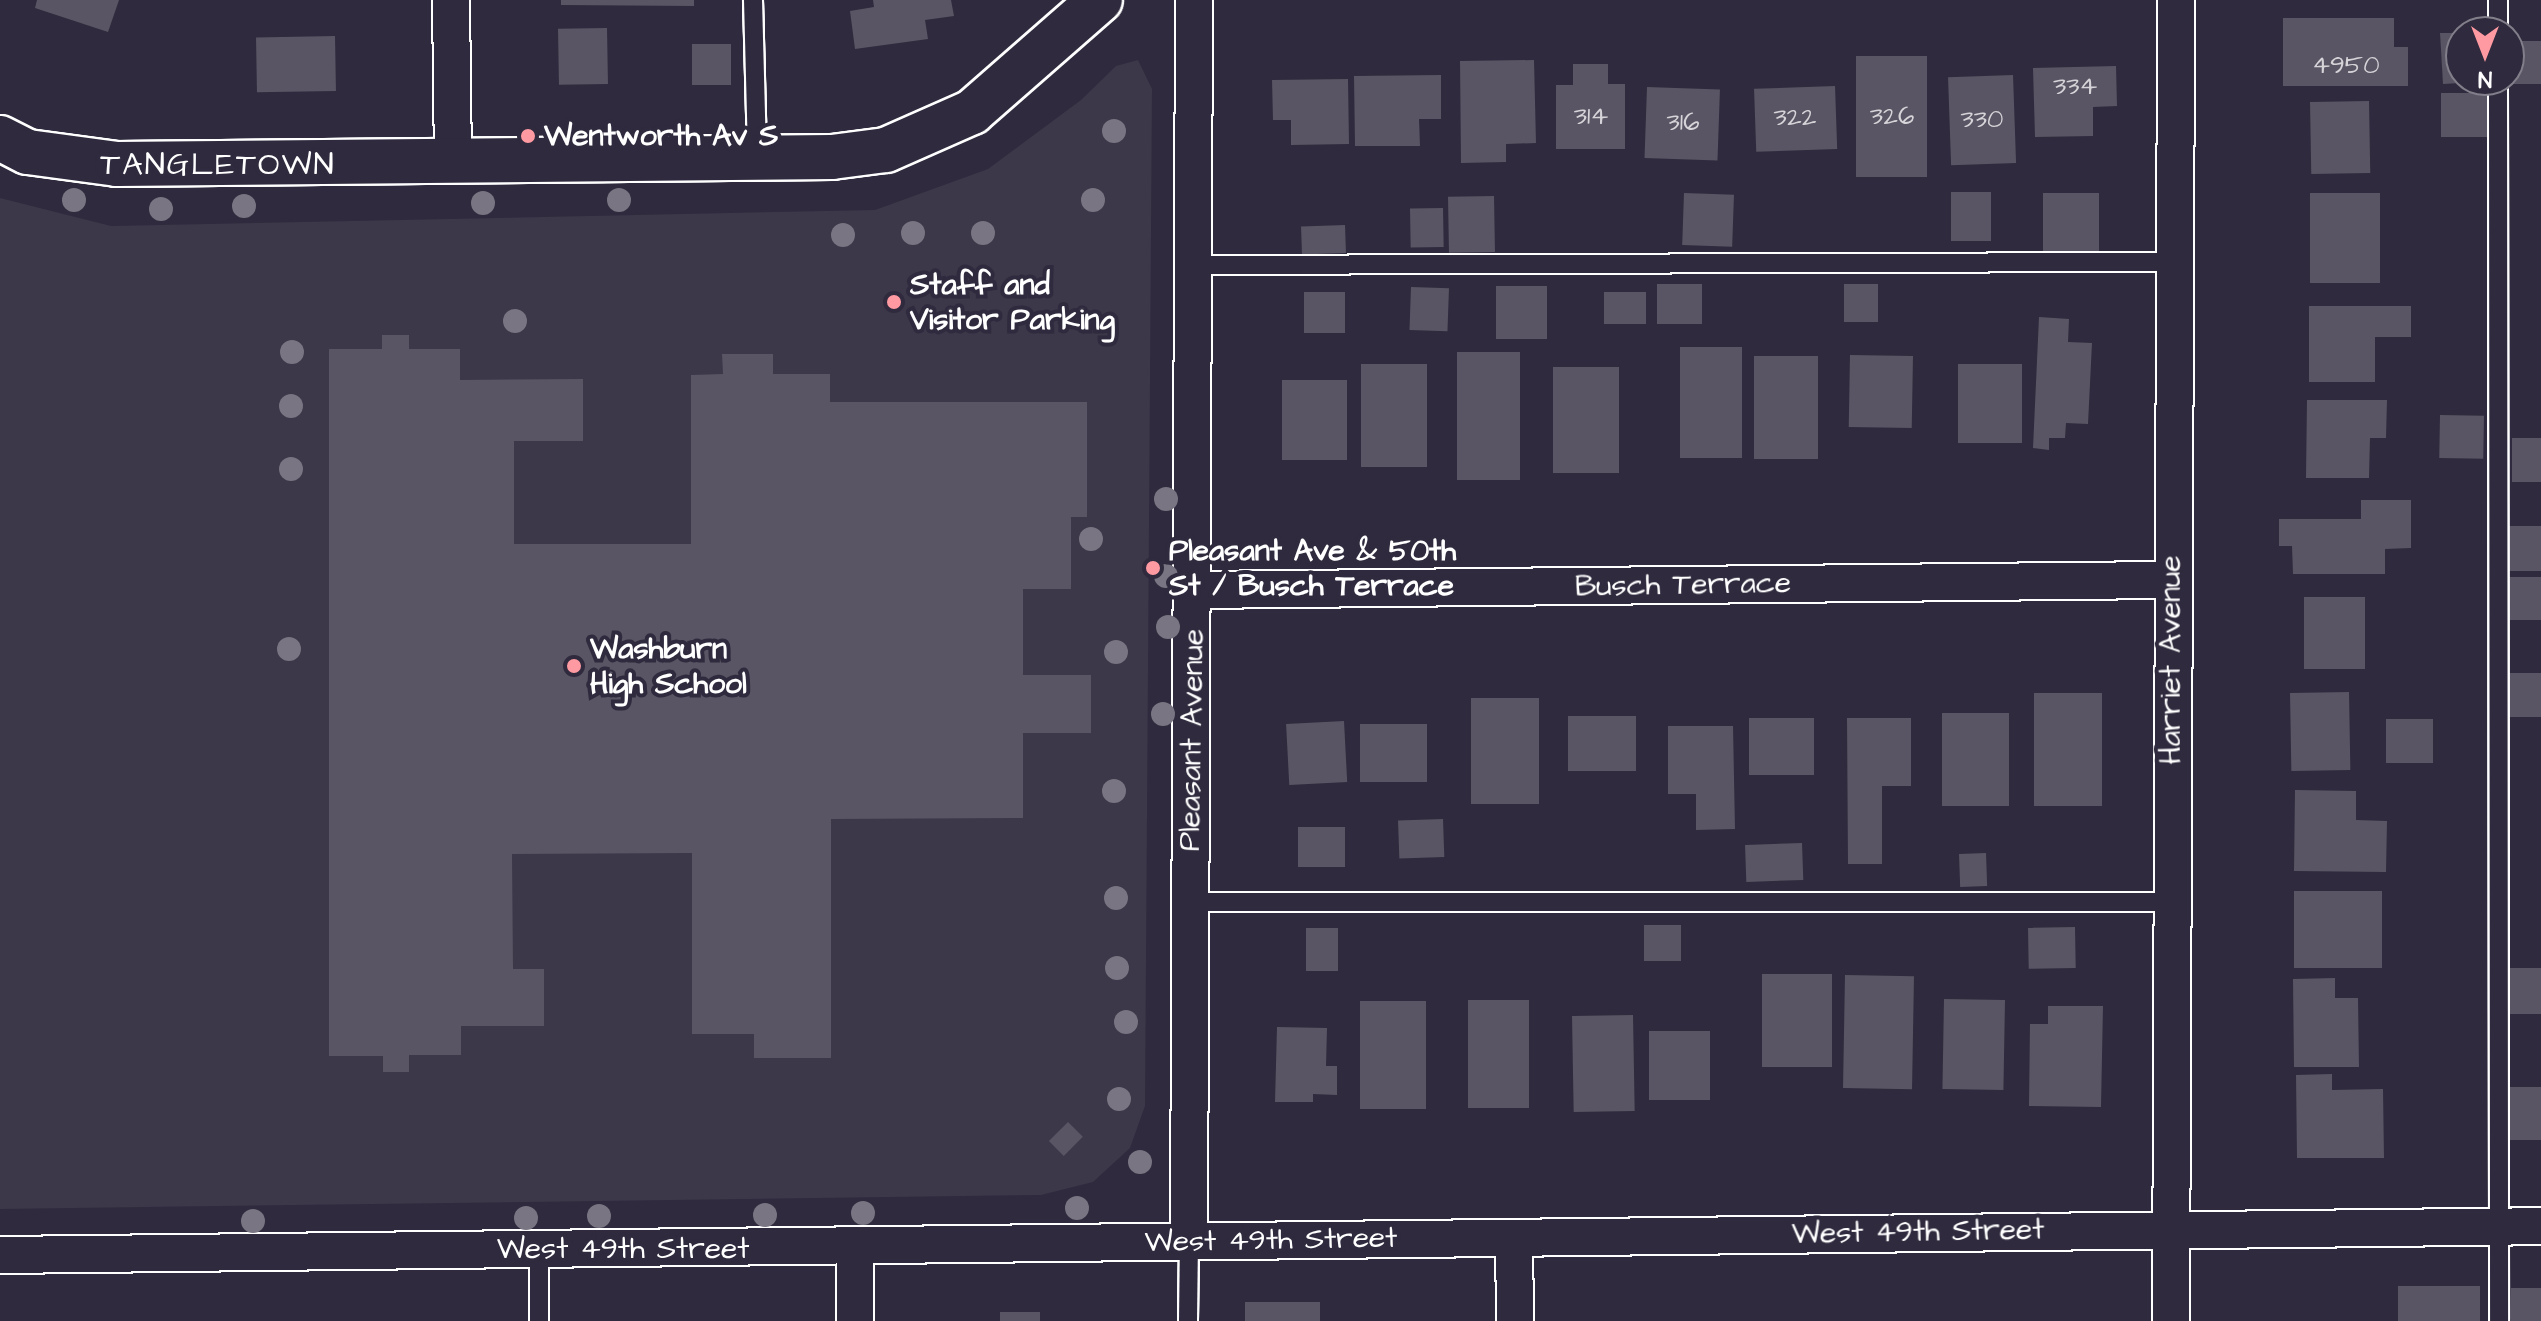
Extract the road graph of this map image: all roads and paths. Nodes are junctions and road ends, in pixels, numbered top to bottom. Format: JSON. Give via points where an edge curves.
{"nodes":[{"id":1,"x":451,"y":0,"type":"edge"},
{"id":2,"x":753,"y":0,"type":"edge"},
{"id":3,"x":1100,"y":0,"type":"edge"},
{"id":4,"x":1194,"y":0,"type":"edge"},
{"id":5,"x":2176,"y":0,"type":"edge"},
{"id":6,"x":2498,"y":96,"type":"edge"},
{"id":7,"x":0,"y":138,"type":"edge"},
{"id":8,"x":758,"y":160,"type":"junction"},
{"id":9,"x":453,"y":161,"type":"junction"},
{"id":10,"x":2173,"y":262,"type":"junction"},
{"id":11,"x":1193,"y":265,"type":"junction"},
{"id":12,"x":2171,"y":580,"type":"junction"},
{"id":13,"x":1194,"y":590,"type":"junction"},
{"id":14,"x":1190,"y":902,"type":"junction"},
{"id":15,"x":2170,"y":902,"type":"junction"},
{"id":16,"x":2497,"y":1226,"type":"junction"},
{"id":17,"x":2541,"y":1226,"type":"edge"},
{"id":18,"x":2171,"y":1228,"type":"junction"},
{"id":19,"x":1514,"y":1238,"type":"junction"},
{"id":20,"x":1189,"y":1240,"type":"junction"},
{"id":21,"x":855,"y":1247,"type":"junction"},
{"id":22,"x":539,"y":1249,"type":"junction"},
{"id":23,"x":0,"y":1255,"type":"edge"},
{"id":24,"x":539,"y":1321,"type":"edge"},
{"id":25,"x":855,"y":1321,"type":"edge"},
{"id":26,"x":1188,"y":1321,"type":"edge"},
{"id":27,"x":1515,"y":1321,"type":"edge"},
{"id":28,"x":2171,"y":1321,"type":"edge"},
{"id":29,"x":2499,"y":1321,"type":"edge"}],
"edges":[{"from":1,"to":9,"type":"street"},
{"from":2,"to":8,"type":"lane"},
{"from":3,"to":8,"type":"street","via":[[972,112],[886,150]]},
{"from":4,"to":11,"type":"street","name":"Pleasant Avenue"},
{"from":5,"to":10,"type":"street","name":"Harriet Avenue"},
{"from":6,"to":16,"type":"lane"},
{"from":7,"to":9,"type":"street","via":[[28,152],[117,164]]},
{"from":8,"to":9,"type":"street"},
{"from":10,"to":11,"type":"lane"},
{"from":10,"to":12,"type":"street","name":"Harriet Avenue"},
{"from":11,"to":13,"type":"street","name":"Pleasant Avenue"},
{"from":12,"to":13,"type":"street","name":"Busch Terrace"},
{"from":12,"to":15,"type":"street","name":"Harriet Avenue"},
{"from":13,"to":14,"type":"street","name":"Pleasant Avenue"},
{"from":14,"to":15,"type":"lane"},
{"from":14,"to":20,"type":"street","name":"Pleasant Avenue"},
{"from":15,"to":18,"type":"street","name":"Harriet Avenue"},
{"from":16,"to":17,"type":"street","name":"West 49th Street"},
{"from":16,"to":18,"type":"street","name":"West 49th Street"},
{"from":16,"to":29,"type":"lane"},
{"from":18,"to":19,"type":"street","name":"West 49th Street"},
{"from":18,"to":28,"type":"street","name":"Harriet Avenue"},
{"from":19,"to":20,"type":"street","name":"West 49th Street"},
{"from":19,"to":27,"type":"street"},
{"from":20,"to":21,"type":"street","name":"West 49th Street"},
{"from":20,"to":26,"type":"lane"},
{"from":21,"to":22,"type":"street","name":"West 49th Street"},
{"from":21,"to":25,"type":"street"},
{"from":22,"to":23,"type":"street","name":"West 49th Street"},
{"from":22,"to":24,"type":"lane"}]}
